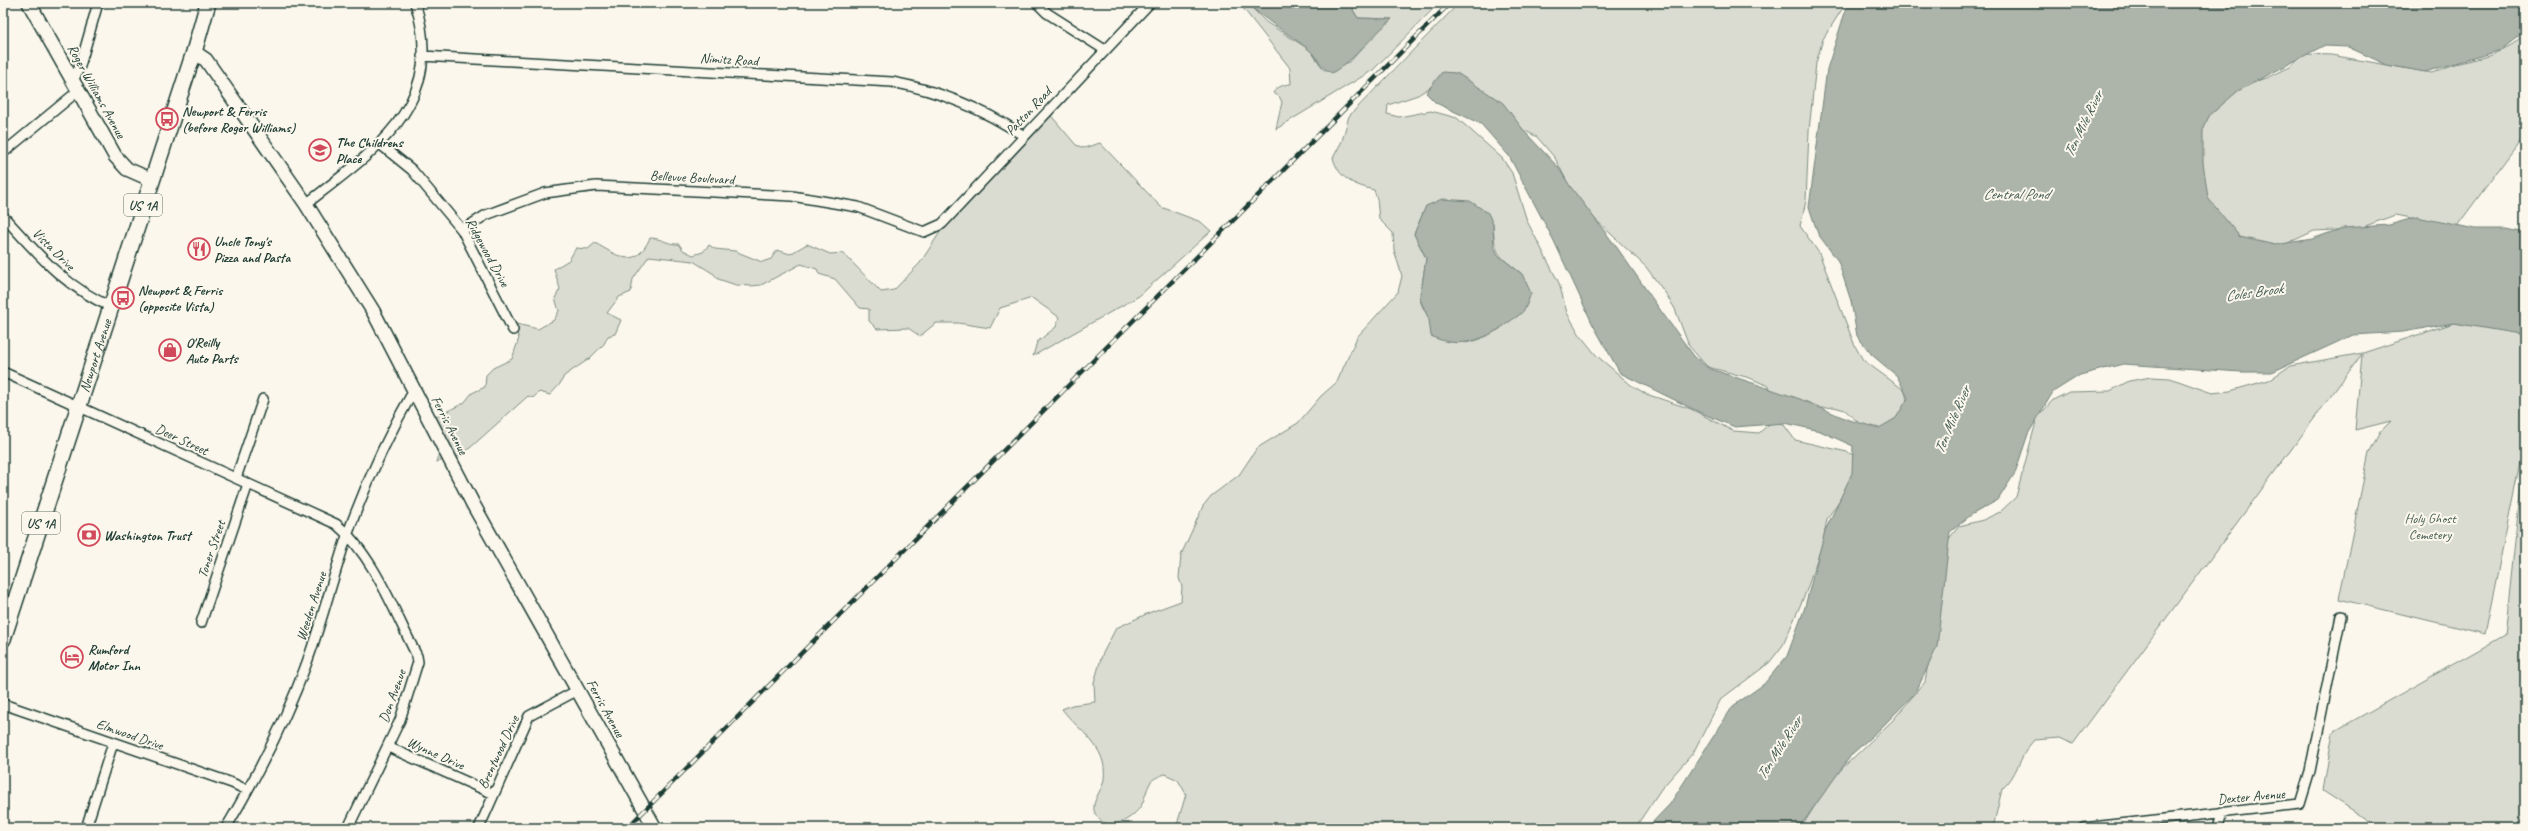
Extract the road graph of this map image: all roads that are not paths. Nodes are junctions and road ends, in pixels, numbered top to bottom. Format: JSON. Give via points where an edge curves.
{"nodes":[{"id":1,"x":29,"y":3,"type":"edge"},
{"id":2,"x":98,"y":3,"type":"edge"},
{"id":3,"x":208,"y":3,"type":"edge"},
{"id":4,"x":415,"y":3,"type":"edge"},
{"id":5,"x":1037,"y":3,"type":"edge"},
{"id":6,"x":1150,"y":3,"type":"edge"},
{"id":7,"x":1105,"y":50,"type":"junction"},
{"id":8,"x":194,"y":52,"type":"junction"},
{"id":9,"x":422,"y":56,"type":"junction"},
{"id":10,"x":75,"y":86,"type":"junction"},
{"id":11,"x":1024,"y":136,"type":"junction"},
{"id":12,"x":380,"y":144,"type":"junction"},
{"id":13,"x":3,"y":153,"type":"edge"},
{"id":14,"x":152,"y":180,"type":"junction"},
{"id":15,"x":306,"y":204,"type":"junction"},
{"id":16,"x":3,"y":216,"type":"edge"},
{"id":17,"x":462,"y":230,"type":"junction"},
{"id":18,"x":924,"y":232,"type":"joint"},
{"id":19,"x":111,"y":307,"type":"junction"},
{"id":20,"x":513,"y":330,"type":"dead end"},
{"id":21,"x":3,"y":372,"type":"edge"},
{"id":22,"x":414,"y":390,"type":"junction"},
{"id":23,"x":263,"y":399,"type":"dead end"},
{"id":24,"x":79,"y":406,"type":"junction"},
{"id":25,"x":236,"y":478,"type":"junction"},
{"id":26,"x":248,"y":484,"type":"junction"},
{"id":27,"x":348,"y":534,"type":"junction"},
{"id":28,"x":2341,"y":616,"type":"dead end"},
{"id":29,"x":201,"y":622,"type":"dead end"},
{"id":30,"x":3,"y":639,"type":"edge"},
{"id":31,"x":578,"y":690,"type":"junction"},
{"id":32,"x":3,"y":704,"type":"edge"},
{"id":33,"x":113,"y":743,"type":"junction"},
{"id":34,"x":388,"y":747,"type":"junction"},
{"id":35,"x":247,"y":790,"type":"junction"},
{"id":36,"x":494,"y":794,"type":"junction"},
{"id":37,"x":2222,"y":812,"type":"junction"},
{"id":38,"x":86,"y":828,"type":"edge"},
{"id":39,"x":226,"y":828,"type":"edge"},
{"id":40,"x":348,"y":828,"type":"edge"},
{"id":41,"x":479,"y":828,"type":"edge"},
{"id":42,"x":655,"y":828,"type":"edge"},
{"id":43,"x":2083,"y":828,"type":"edge"},
{"id":44,"x":2218,"y":828,"type":"edge"}],
"edges":[{"from":1,"to":10,"type":"street","name":"Roger Williams Avenue"},
{"from":2,"to":10,"type":"street"},
{"from":3,"to":8,"type":"main road","name":"Newport Avenue","number":"US 1A"},
{"from":4,"to":9,"type":"street","via":[[423,44]]},
{"from":5,"to":7,"type":"street","via":[[1047,13]]},
{"from":6,"to":7,"type":"street","name":"Patton Road"},
{"from":7,"to":11,"type":"street","name":"Patton Road"},
{"from":8,"to":14,"type":"main road","name":"Newport Avenue","number":"US 1A"},
{"from":8,"to":15,"type":"street","name":"Ferris Avenue","via":[[206,60]]},
{"from":9,"to":11,"type":"street","name":"Nimitz Road","via":[[892,82],[940,93],[968,104],[997,118]]},
{"from":9,"to":12,"type":"street","via":[[420,79],[409,108],[395,129]]},
{"from":10,"to":13,"type":"street"},
{"from":10,"to":14,"type":"street","name":"Roger Williams Avenue","via":[[114,156],[127,169]]},
{"from":11,"to":18,"type":"street","name":"Patton Road","via":[[942,224]]},
{"from":12,"to":15,"type":"street"},
{"from":12,"to":17,"type":"street","name":"Ridgewood Drive","via":[[412,170]]},
{"from":14,"to":19,"type":"main road","name":"Newport Avenue","number":"US 1A"},
{"from":15,"to":22,"type":"street","name":"Ferris Avenue","via":[[373,311]]},
{"from":16,"to":19,"type":"street","name":"Vista Drive","via":[[54,272],[90,298]]},
{"from":17,"to":18,"type":"street","name":"Bellevue Boulevard","via":[[486,215],[545,193],[596,186],[792,196],[830,201],[858,207]]},
{"from":17,"to":20,"type":"street","name":"Ridgewood Drive"},
{"from":19,"to":24,"type":"main road","name":"Newport Avenue","number":"US 1A"},
{"from":21,"to":24,"type":"street","name":"Deer Street"},
{"from":22,"to":27,"type":"street","name":"Weeden Avenue","via":[[403,409]]},
{"from":22,"to":31,"type":"street","name":"Ferris Avenue","via":[[474,506]]},
{"from":23,"to":25,"type":"street"},
{"from":24,"to":25,"type":"street","name":"Deer Street"},
{"from":24,"to":30,"type":"main road","name":"Newport Avenue","number":"US 1A"},
{"from":25,"to":26,"type":"street","name":"Deer Street"},
{"from":26,"to":27,"type":"street","name":"Deer Street","via":[[336,524]]},
{"from":26,"to":29,"type":"street","name":"Toner Street"},
{"from":27,"to":34,"type":"street","name":"Don Avenue","via":[[363,554],[417,656],[417,672]]},
{"from":27,"to":35,"type":"street","name":"Weeden Avenue","via":[[304,672]]},
{"from":28,"to":37,"type":"street","name":"Dexter Avenue","via":[[2310,771],[2300,804]]},
{"from":31,"to":36,"type":"street","name":"Brentwood Drive","via":[[529,716]]},
{"from":31,"to":42,"type":"street","name":"Ferris Avenue"},
{"from":32,"to":33,"type":"street","name":"Elmwood Drive"},
{"from":33,"to":35,"type":"street","name":"Elmwood Drive"},
{"from":33,"to":38,"type":"street"},
{"from":34,"to":36,"type":"street","name":"Wynne Drive"},
{"from":34,"to":40,"type":"street","name":"Don Avenue"},
{"from":35,"to":39,"type":"street","name":"Weeden Avenue"},
{"from":36,"to":41,"type":"street","name":"Brentwood Drive"},
{"from":37,"to":43,"type":"street","name":"Dexter Avenue"},
{"from":37,"to":44,"type":"street"}]}
